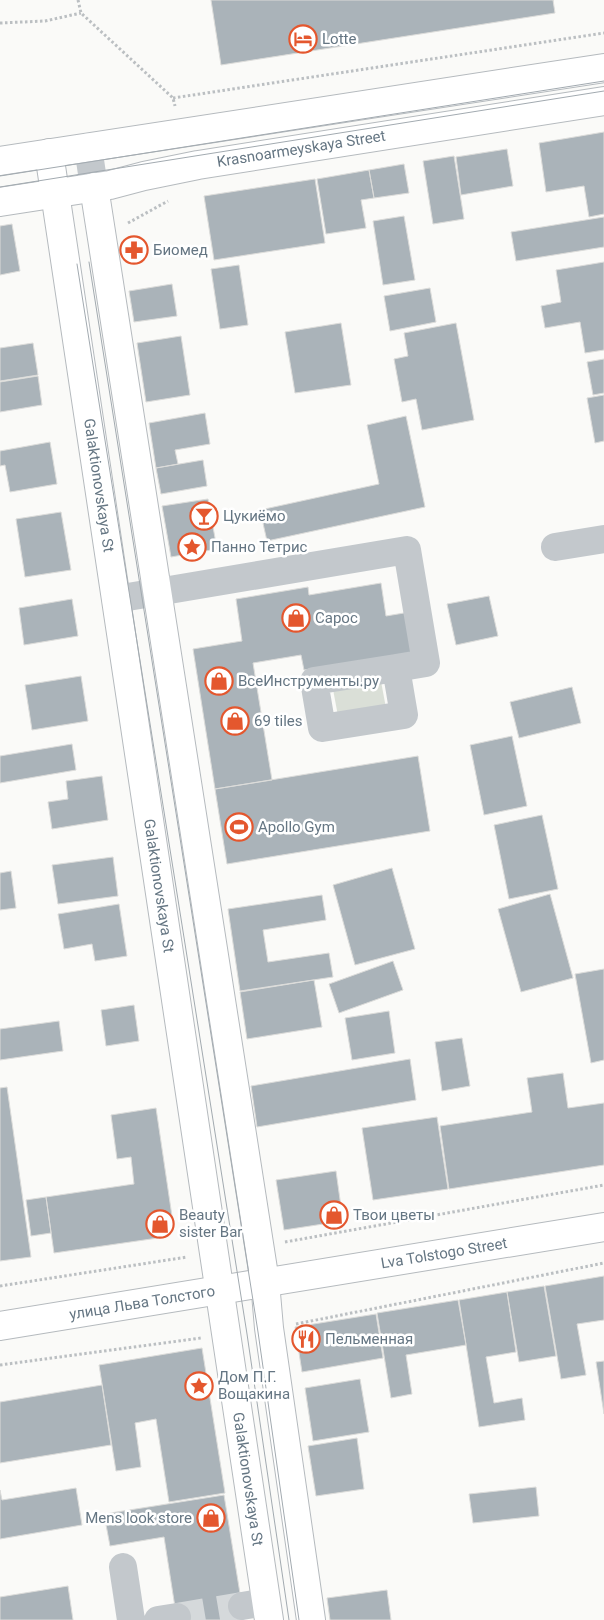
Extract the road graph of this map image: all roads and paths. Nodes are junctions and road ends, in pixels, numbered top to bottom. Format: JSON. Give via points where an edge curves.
{"nodes":[{"id":1,"x":78,"y":0,"type":"edge"},
{"id":2,"x":80,"y":12,"type":"junction"},
{"id":3,"x":0,"y":23,"type":"edge"},
{"id":4,"x":604,"y":33,"type":"edge"},
{"id":5,"x":604,"y":68,"type":"edge"},
{"id":6,"x":604,"y":101,"type":"edge"},
{"id":7,"x":88,"y":147,"type":"junction"},
{"id":8,"x":49,"y":153,"type":"junction"},
{"id":9,"x":0,"y":161,"type":"edge"},
{"id":10,"x":94,"y":187,"type":"junction"},
{"id":11,"x":55,"y":193,"type":"junction"},
{"id":12,"x":0,"y":202,"type":"edge"},
{"id":13,"x":604,"y":539,"type":"edge"},
{"id":14,"x":555,"y":547,"type":"dead end"},
{"id":15,"x":156,"y":592,"type":"junction"},
{"id":16,"x":116,"y":599,"type":"junction"},
{"id":17,"x":396,"y":668,"type":"dead end"},
{"id":18,"x":604,"y":1185,"type":"edge"},
{"id":19,"x":604,"y":1227,"type":"edge"},
{"id":20,"x":258,"y":1245,"type":"junction"},
{"id":21,"x":213,"y":1249,"type":"junction"},
{"id":22,"x":604,"y":1263,"type":"edge"},
{"id":23,"x":265,"y":1282,"type":"junction"},
{"id":24,"x":0,"y":1286,"type":"edge"},
{"id":25,"x":219,"y":1290,"type":"junction"},
{"id":26,"x":0,"y":1326,"type":"edge"},
{"id":27,"x":269,"y":1328,"type":"junction"},
{"id":28,"x":226,"y":1338,"type":"junction"},
{"id":29,"x":0,"y":1366,"type":"edge"},
{"id":30,"x":123,"y":1567,"type":"dead end"},
{"id":31,"x":259,"y":1609,"type":"edge"},
{"id":32,"x":131,"y":1620,"type":"edge"},
{"id":33,"x":311,"y":1620,"type":"edge"}],
"edges":[{"from":1,"to":2,"type":"path"},
{"from":2,"to":3,"type":"path","via":[[44,21]]},
{"from":2,"to":4,"type":"path","via":[[173,98]]},
{"from":5,"to":7,"type":"main road"},
{"from":6,"to":10,"type":"main road","name":"Krasnoarmeyskaya Street","via":[[186,167]]},
{"from":7,"to":8,"type":"main road"},
{"from":7,"to":10,"type":"street"},
{"from":8,"to":9,"type":"main road"},
{"from":8,"to":11,"type":"main road","name":"Galaktionovskaya St"},
{"from":10,"to":11,"type":"main road","name":"Krasnoarmeyskaya Street"},
{"from":10,"to":15,"type":"main road"},
{"from":11,"to":12,"type":"main road","name":"Krasnoarmeyskaya Street"},
{"from":11,"to":16,"type":"main road","name":"Galaktionovskaya St"},
{"from":13,"to":14,"type":"street"},
{"from":15,"to":16,"type":"street"},
{"from":15,"to":17,"type":"street","via":[[407,550],[426,662]]},
{"from":15,"to":20,"type":"main road"},
{"from":16,"to":21,"type":"main road","name":"Galaktionovskaya St"},
{"from":18,"to":20,"type":"path"},
{"from":19,"to":23,"type":"main road","name":"Lva Tolstogo Street"},
{"from":20,"to":23,"type":"main road"},
{"from":21,"to":24,"type":"path","via":[[191,1256]]},
{"from":21,"to":25,"type":"main road","name":"Galaktionovskaya St"},
{"from":22,"to":27,"type":"path"},
{"from":23,"to":25,"type":"main road","name":"улица Льва Толстого"},
{"from":23,"to":27,"type":"main road"},
{"from":25,"to":26,"type":"main road","name":"улица Льва Толстого"},
{"from":25,"to":28,"type":"main road","name":"Galaktionovskaya St"},
{"from":27,"to":33,"type":"main road"},
{"from":28,"to":29,"type":"path","via":[[204,1338]]},
{"from":28,"to":31,"type":"main road","name":"Galaktionovskaya St"},
{"from":30,"to":32,"type":"street"}]}
